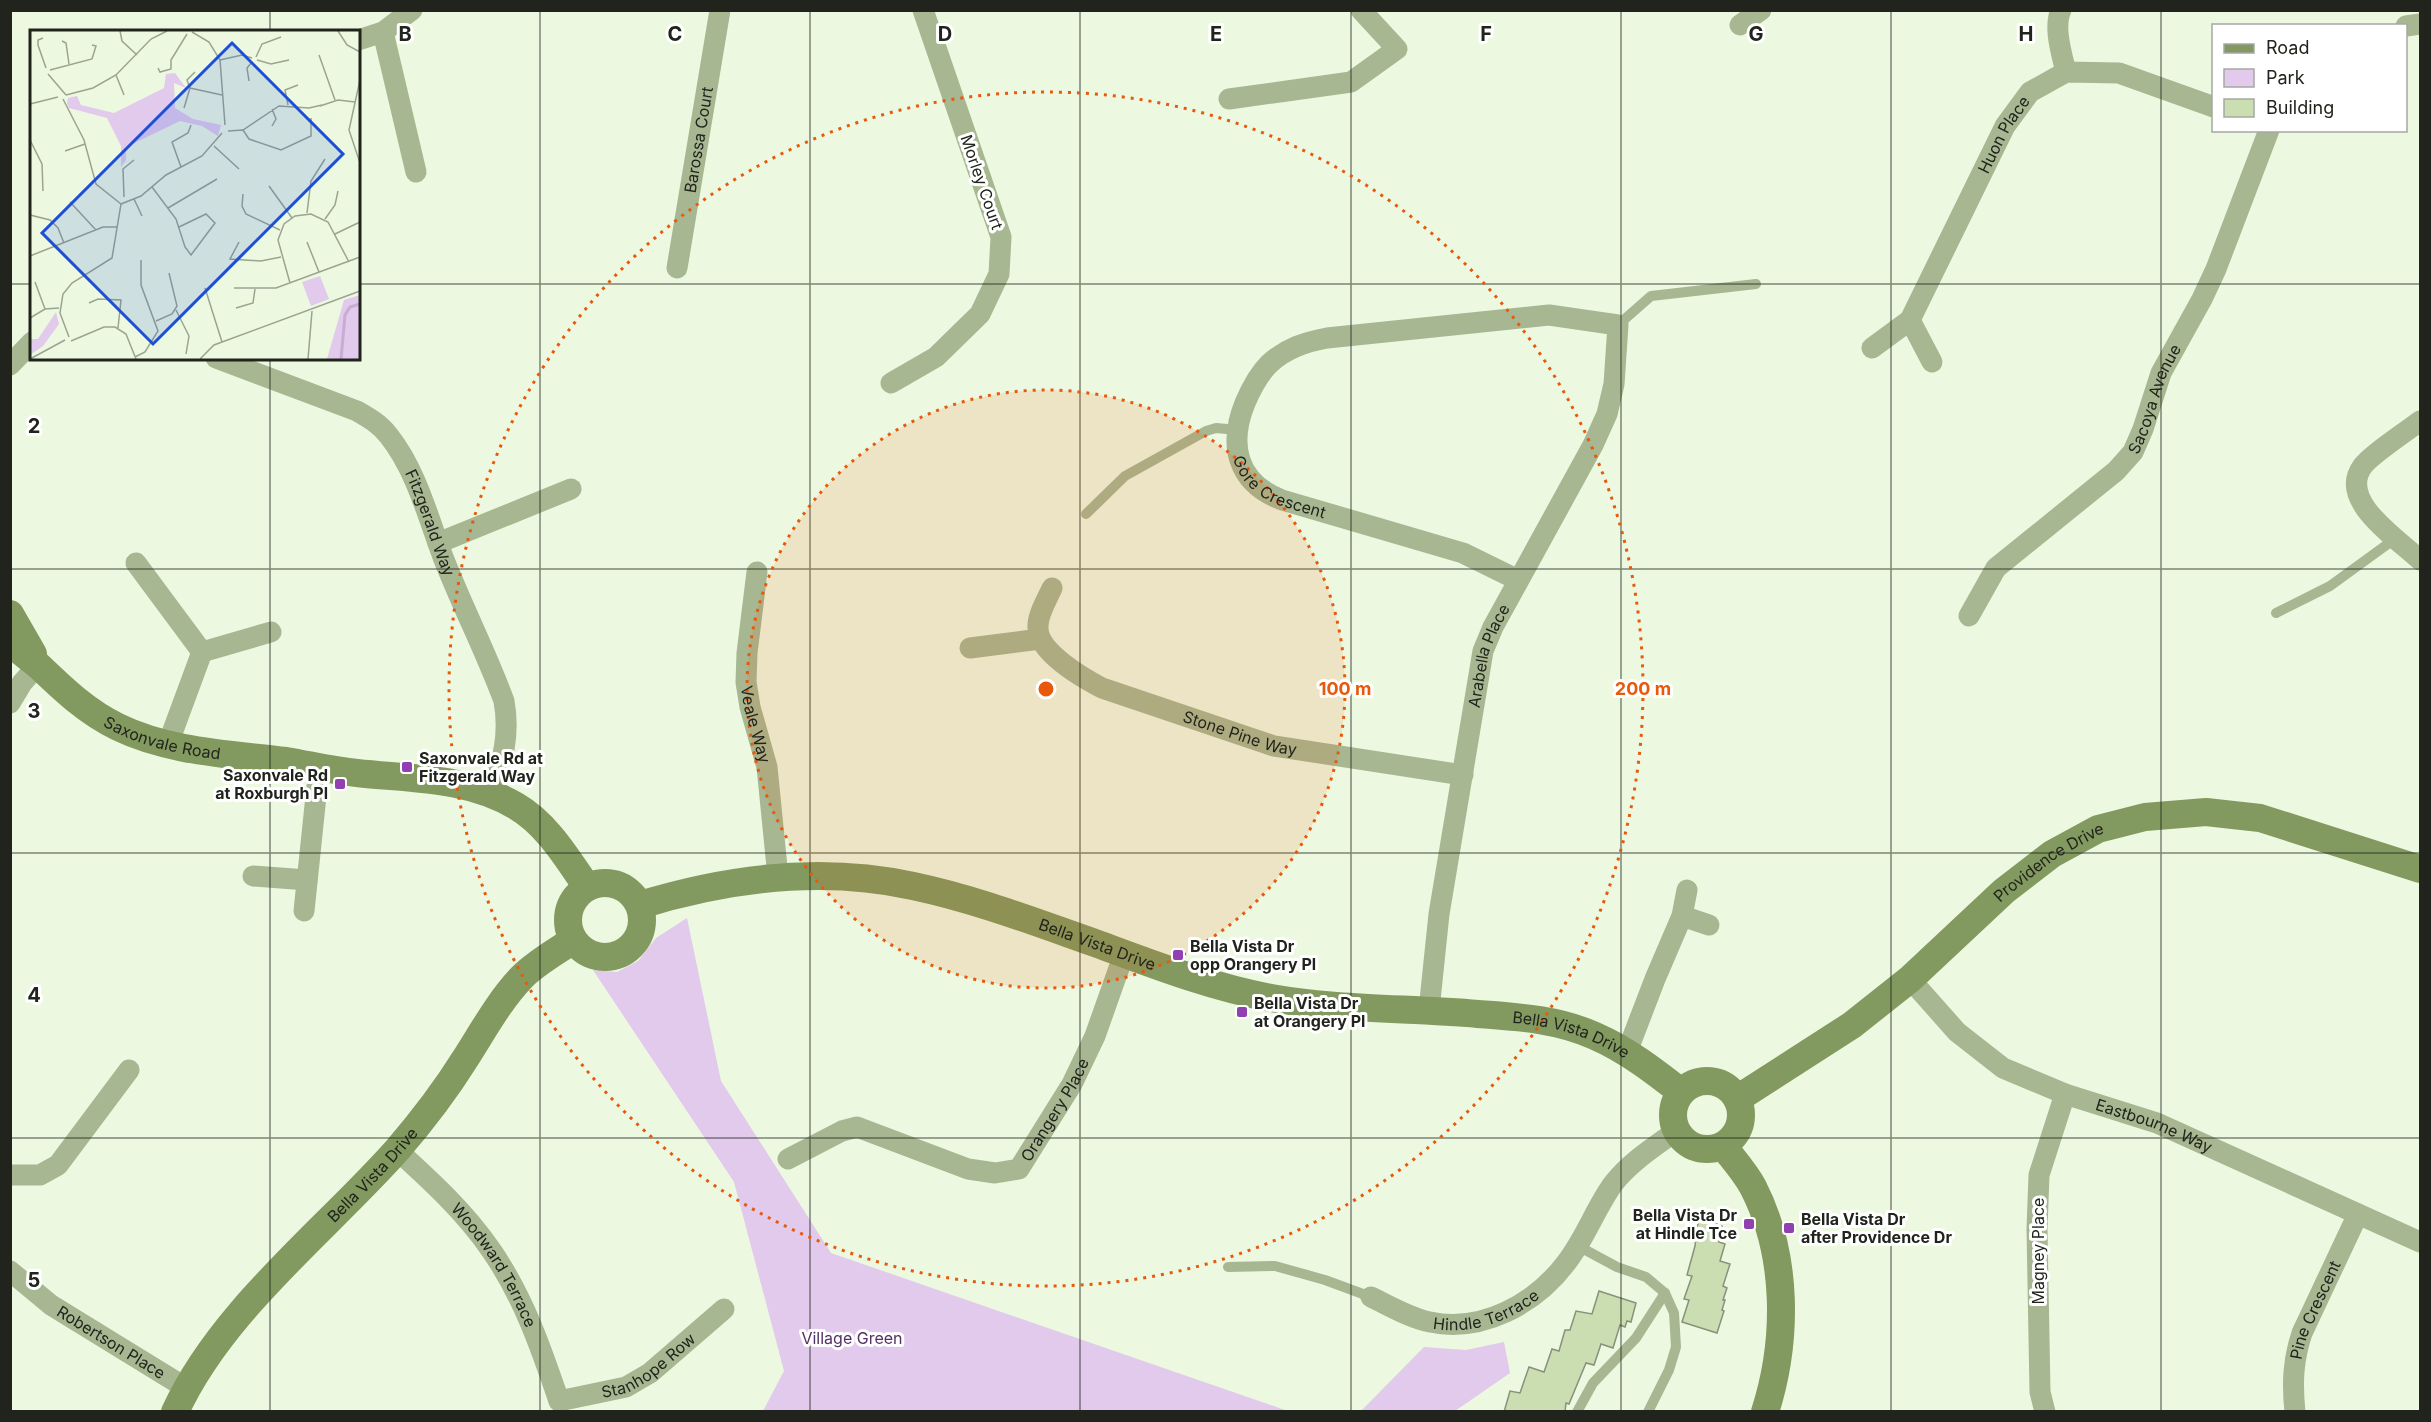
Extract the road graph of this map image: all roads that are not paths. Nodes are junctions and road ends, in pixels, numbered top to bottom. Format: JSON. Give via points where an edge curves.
{"nodes":[{"id":1,"x":412,"y":10,"type":"edge"},
{"id":2,"x":720,"y":10,"type":"edge"},
{"id":3,"x":923,"y":10,"type":"edge"},
{"id":4,"x":1361,"y":10,"type":"edge"},
{"id":5,"x":1761,"y":10,"type":"edge"},
{"id":6,"x":2061,"y":10,"type":"edge"},
{"id":7,"x":1740,"y":25,"type":"dead end"},
{"id":8,"x":382,"y":32,"type":"junction"},
{"id":9,"x":360,"y":39,"type":"edge"},
{"id":10,"x":2066,"y":72,"type":"junction"},
{"id":11,"x":1229,"y":99,"type":"dead end"},
{"id":12,"x":2212,"y":106,"type":"edge"},
{"id":13,"x":2268,"y":132,"type":"edge"},
{"id":14,"x":416,"y":172,"type":"dead end"},
{"id":15,"x":677,"y":268,"type":"dead end"},
{"id":16,"x":1756,"y":284,"type":"dead end"},
{"id":17,"x":1910,"y":320,"type":"junction"},
{"id":18,"x":1618,"y":325,"type":"junction"},
{"id":19,"x":30,"y":344,"type":"edge"},
{"id":20,"x":1872,"y":348,"type":"dead end"},
{"id":21,"x":221,"y":360,"type":"edge"},
{"id":22,"x":1932,"y":362,"type":"dead end"},
{"id":23,"x":10,"y":365,"type":"edge"},
{"id":24,"x":891,"y":383,"type":"dead end"},
{"id":25,"x":2421,"y":421,"type":"edge"},
{"id":26,"x":1238,"y":430,"type":"junction"},
{"id":27,"x":572,"y":489,"type":"dead end"},
{"id":28,"x":1086,"y":514,"type":"dead end"},
{"id":29,"x":2396,"y":538,"type":"junction"},
{"id":30,"x":438,"y":543,"type":"junction"},
{"id":31,"x":2421,"y":560,"type":"edge"},
{"id":32,"x":136,"y":563,"type":"dead end"},
{"id":33,"x":757,"y":572,"type":"dead end"},
{"id":34,"x":1518,"y":580,"type":"junction"},
{"id":35,"x":1052,"y":588,"type":"dead end"},
{"id":36,"x":2276,"y":613,"type":"dead end"},
{"id":37,"x":10,"y":614,"type":"edge"},
{"id":38,"x":1969,"y":616,"type":"dead end"},
{"id":39,"x":271,"y":632,"type":"dead end"},
{"id":40,"x":10,"y":639,"type":"edge"},
{"id":41,"x":1040,"y":639,"type":"junction"},
{"id":42,"x":970,"y":648,"type":"dead end"},
{"id":43,"x":202,"y":652,"type":"junction"},
{"id":44,"x":38,"y":665,"type":"junction"},
{"id":45,"x":10,"y":703,"type":"edge"},
{"id":46,"x":168,"y":744,"type":"junction"},
{"id":47,"x":319,"y":766,"type":"junction"},
{"id":48,"x":1463,"y":776,"type":"junction"},
{"id":49,"x":491,"y":793,"type":"junction"},
{"id":50,"x":2421,"y":869,"type":"edge"},
{"id":51,"x":253,"y":876,"type":"dead end"},
{"id":52,"x":778,"y":877,"type":"junction"},
{"id":53,"x":307,"y":880,"type":"junction"},
{"id":54,"x":587,"y":887,"type":"junction"},
{"id":55,"x":1687,"y":890,"type":"dead end"},
{"id":56,"x":640,"y":905,"type":"junction"},
{"id":57,"x":304,"y":911,"type":"dead end"},
{"id":58,"x":1682,"y":916,"type":"junction"},
{"id":59,"x":1709,"y":925,"type":"dead end"},
{"id":60,"x":573,"y":940,"type":"junction"},
{"id":61,"x":1124,"y":954,"type":"junction"},
{"id":62,"x":1910,"y":980,"type":"junction"},
{"id":63,"x":1429,"y":1010,"type":"junction"},
{"id":64,"x":1627,"y":1052,"type":"junction"},
{"id":65,"x":129,"y":1070,"type":"dead end"},
{"id":66,"x":1681,"y":1092,"type":"junction"},
{"id":67,"x":2065,"y":1094,"type":"junction"},
{"id":68,"x":1737,"y":1099,"type":"junction"},
{"id":69,"x":1676,"y":1131,"type":"junction"},
{"id":70,"x":1723,"y":1146,"type":"junction"},
{"id":71,"x":397,"y":1150,"type":"junction"},
{"id":72,"x":788,"y":1159,"type":"dead end"},
{"id":73,"x":10,"y":1175,"type":"edge"},
{"id":74,"x":2358,"y":1214,"type":"junction"},
{"id":75,"x":2421,"y":1242,"type":"edge"},
{"id":76,"x":1578,"y":1246,"type":"junction"},
{"id":77,"x":1228,"y":1267,"type":"dead end"},
{"id":78,"x":10,"y":1271,"type":"edge"},
{"id":79,"x":1665,"y":1293,"type":"junction"},
{"id":80,"x":1371,"y":1297,"type":"joint"},
{"id":81,"x":724,"y":1309,"type":"dead end"},
{"id":82,"x":180,"y":1400,"type":"edge"},
{"id":83,"x":558,"y":1406,"type":"edge"},
{"id":84,"x":1577,"y":1412,"type":"edge"},
{"id":85,"x":1648,"y":1412,"type":"edge"},
{"id":86,"x":1765,"y":1412,"type":"edge"},
{"id":87,"x":2045,"y":1412,"type":"edge"},
{"id":88,"x":2295,"y":1412,"type":"edge"}],
"edges":[{"from":1,"to":8,"type":"street"},
{"from":2,"to":15,"type":"street","name":"Barossa Court"},
{"from":3,"to":24,"type":"street","name":"Morley Court","via":[[1001,237],[999,274],[980,314],[936,357]]},
{"from":4,"to":11,"type":"street","via":[[1397,49],[1351,81]]},
{"from":5,"to":7,"type":"street"},
{"from":6,"to":10,"type":"street","via":[[2060,43]]},
{"from":8,"to":9,"type":"street"},
{"from":8,"to":14,"type":"street"},
{"from":10,"to":12,"type":"street","via":[[2119,73]]},
{"from":10,"to":17,"type":"street","name":"Huon Place","via":[[2030,92],[2006,126]]},
{"from":13,"to":38,"type":"street","name":"Sacoya Avenue","via":[[2216,268],[2161,373],[2133,452],[2116,471],[1996,568]]},
{"from":16,"to":18,"type":"lane","via":[[1651,296]]},
{"from":17,"to":20,"type":"street","name":"Huon Place"},
{"from":17,"to":22,"type":"street"},
{"from":18,"to":26,"type":"street","name":"Gore Crescent","via":[[1550,315],[1310,341],[1281,355],[1261,374],[1251,389]]},
{"from":18,"to":34,"type":"street","name":"Arabella Place","via":[[1614,384],[1607,414]]},
{"from":19,"to":23,"type":"street"},
{"from":21,"to":30,"type":"street","name":"Fitzgerald Way","via":[[372,419],[398,449]]},
{"from":25,"to":29,"type":"street","via":[[2362,465],[2356,478],[2362,507]]},
{"from":26,"to":28,"type":"lane","via":[[1206,431],[1125,476]]},
{"from":26,"to":34,"type":"street","name":"Gore Crescent","via":[[1236,441],[1243,468],[1271,496],[1464,553]]},
{"from":27,"to":30,"type":"street"},
{"from":29,"to":31,"type":"street"},
{"from":29,"to":36,"type":"lane","via":[[2330,586]]},
{"from":30,"to":49,"type":"street","name":"Fitzgerald Way","via":[[504,701],[506,747]]},
{"from":32,"to":43,"type":"street"},
{"from":33,"to":52,"type":"street","name":"Veale Way","via":[[746,682],[766,767]]},
{"from":34,"to":48,"type":"street","name":"Arabella Place","via":[[1483,651]]},
{"from":35,"to":41,"type":"street","via":[[1037,627]]},
{"from":37,"to":44,"type":"street","name":"Saxonvale Road"},
{"from":39,"to":43,"type":"street"},
{"from":40,"to":44,"type":"street","name":"Saxonvale Road"},
{"from":41,"to":42,"type":"street"},
{"from":41,"to":48,"type":"street","name":"Stone Pine Way","via":[[1067,666],[1102,688],[1247,738],[1296,750]]},
{"from":43,"to":46,"type":"street"},
{"from":44,"to":45,"type":"street"},
{"from":44,"to":46,"type":"street","name":"Saxonvale Road","via":[[68,695],[100,718],[137,736]]},
{"from":46,"to":47,"type":"street","name":"Saxonvale Road"},
{"from":47,"to":49,"type":"street","name":"Saxonvale Road","via":[[473,787]]},
{"from":47,"to":53,"type":"street"},
{"from":48,"to":63,"type":"street","name":"Arabella Place","via":[[1439,914]]},
{"from":49,"to":54,"type":"street","name":"Saxonvale Road","via":[[538,823]]},
{"from":50,"to":62,"type":"street","name":"Providence Drive","via":[[2260,818],[2206,812],[2145,817],[2098,829],[2052,854],[2004,891]]},
{"from":51,"to":53,"type":"street"},
{"from":52,"to":56,"type":"street","name":"Bella Vista Drive","via":[[701,888]]},
{"from":52,"to":61,"type":"street","name":"Bella Vista Drive","via":[[834,876],[913,885],[974,901]]},
{"from":53,"to":57,"type":"street"},
{"from":54,"to":56,"type":"street","via":[[601,882],[619,885]]},
{"from":54,"to":60,"type":"street","via":[[569,909],[568,925]]},
{"from":55,"to":58,"type":"street"},
{"from":56,"to":60,"type":"street","via":[[640,934],[621,954],[596,956]]},
{"from":58,"to":59,"type":"street"},
{"from":58,"to":64,"type":"street"},
{"from":60,"to":71,"type":"street","name":"Bella Vista Drive","via":[[538,963],[513,987],[453,1078]]},
{"from":61,"to":63,"type":"street","name":"Bella Vista Drive","via":[[1209,983],[1272,998]]},
{"from":61,"to":72,"type":"street","name":"Orangery Place","via":[[1095,1036],[1072,1084],[1018,1170],[995,1173],[968,1169],[857,1127]]},
{"from":62,"to":67,"type":"street","name":"Eastbourne Way","via":[[1957,1032],[2003,1068]]},
{"from":62,"to":68,"type":"street","name":"Providence Drive","via":[[1852,1025]]},
{"from":63,"to":64,"type":"street","name":"Bella Vista Drive","via":[[1546,1021],[1587,1033]]},
{"from":64,"to":66,"type":"street","name":"Bella Vista Drive"},
{"from":65,"to":73,"type":"street","via":[[58,1165],[40,1174]]},
{"from":66,"to":68,"type":"street","via":[[1693,1084],[1715,1082]]},
{"from":66,"to":69,"type":"street","via":[[1673,1107]]},
{"from":67,"to":74,"type":"street","name":"Eastbourne Way","via":[[2157,1123]]},
{"from":67,"to":87,"type":"street","name":"Magney Place","via":[[2039,1175],[2040,1392]]},
{"from":68,"to":70,"type":"street","via":[[1740,1122],[1734,1136]]},
{"from":69,"to":70,"type":"street","via":[[1693,1147]]},
{"from":69,"to":76,"type":"street","name":"Hindle Terrace","via":[[1617,1179]]},
{"from":70,"to":86,"type":"street","via":[[1753,1187],[1770,1236],[1780,1284],[1780,1345]]},
{"from":71,"to":82,"type":"street","name":"Bella Vista Drive","via":[[242,1313],[212,1348]]},
{"from":71,"to":83,"type":"street","name":"Woodward Terrace","via":[[440,1190],[491,1250],[519,1298],[540,1346]]},
{"from":74,"to":75,"type":"street","name":"Eastbourne Way"},
{"from":74,"to":88,"type":"street","name":"Pine Crescent","via":[[2295,1351]]},
{"from":76,"to":79,"type":"lane","via":[[1646,1277]]},
{"from":76,"to":80,"type":"street","name":"Hindle Terrace","via":[[1566,1264],[1529,1299],[1482,1321],[1451,1325],[1428,1322]]},
{"from":77,"to":80,"type":"lane","name":"Hindle Terrace","via":[[1275,1266]]},
{"from":78,"to":82,"type":"street","name":"Robertson Place"},
{"from":79,"to":84,"type":"lane","via":[[1636,1338],[1593,1383]]},
{"from":79,"to":85,"type":"lane","via":[[1674,1313],[1676,1347]]},
{"from":81,"to":83,"type":"street","name":"Stanhope Row","via":[[658,1366],[627,1387]]}]}
